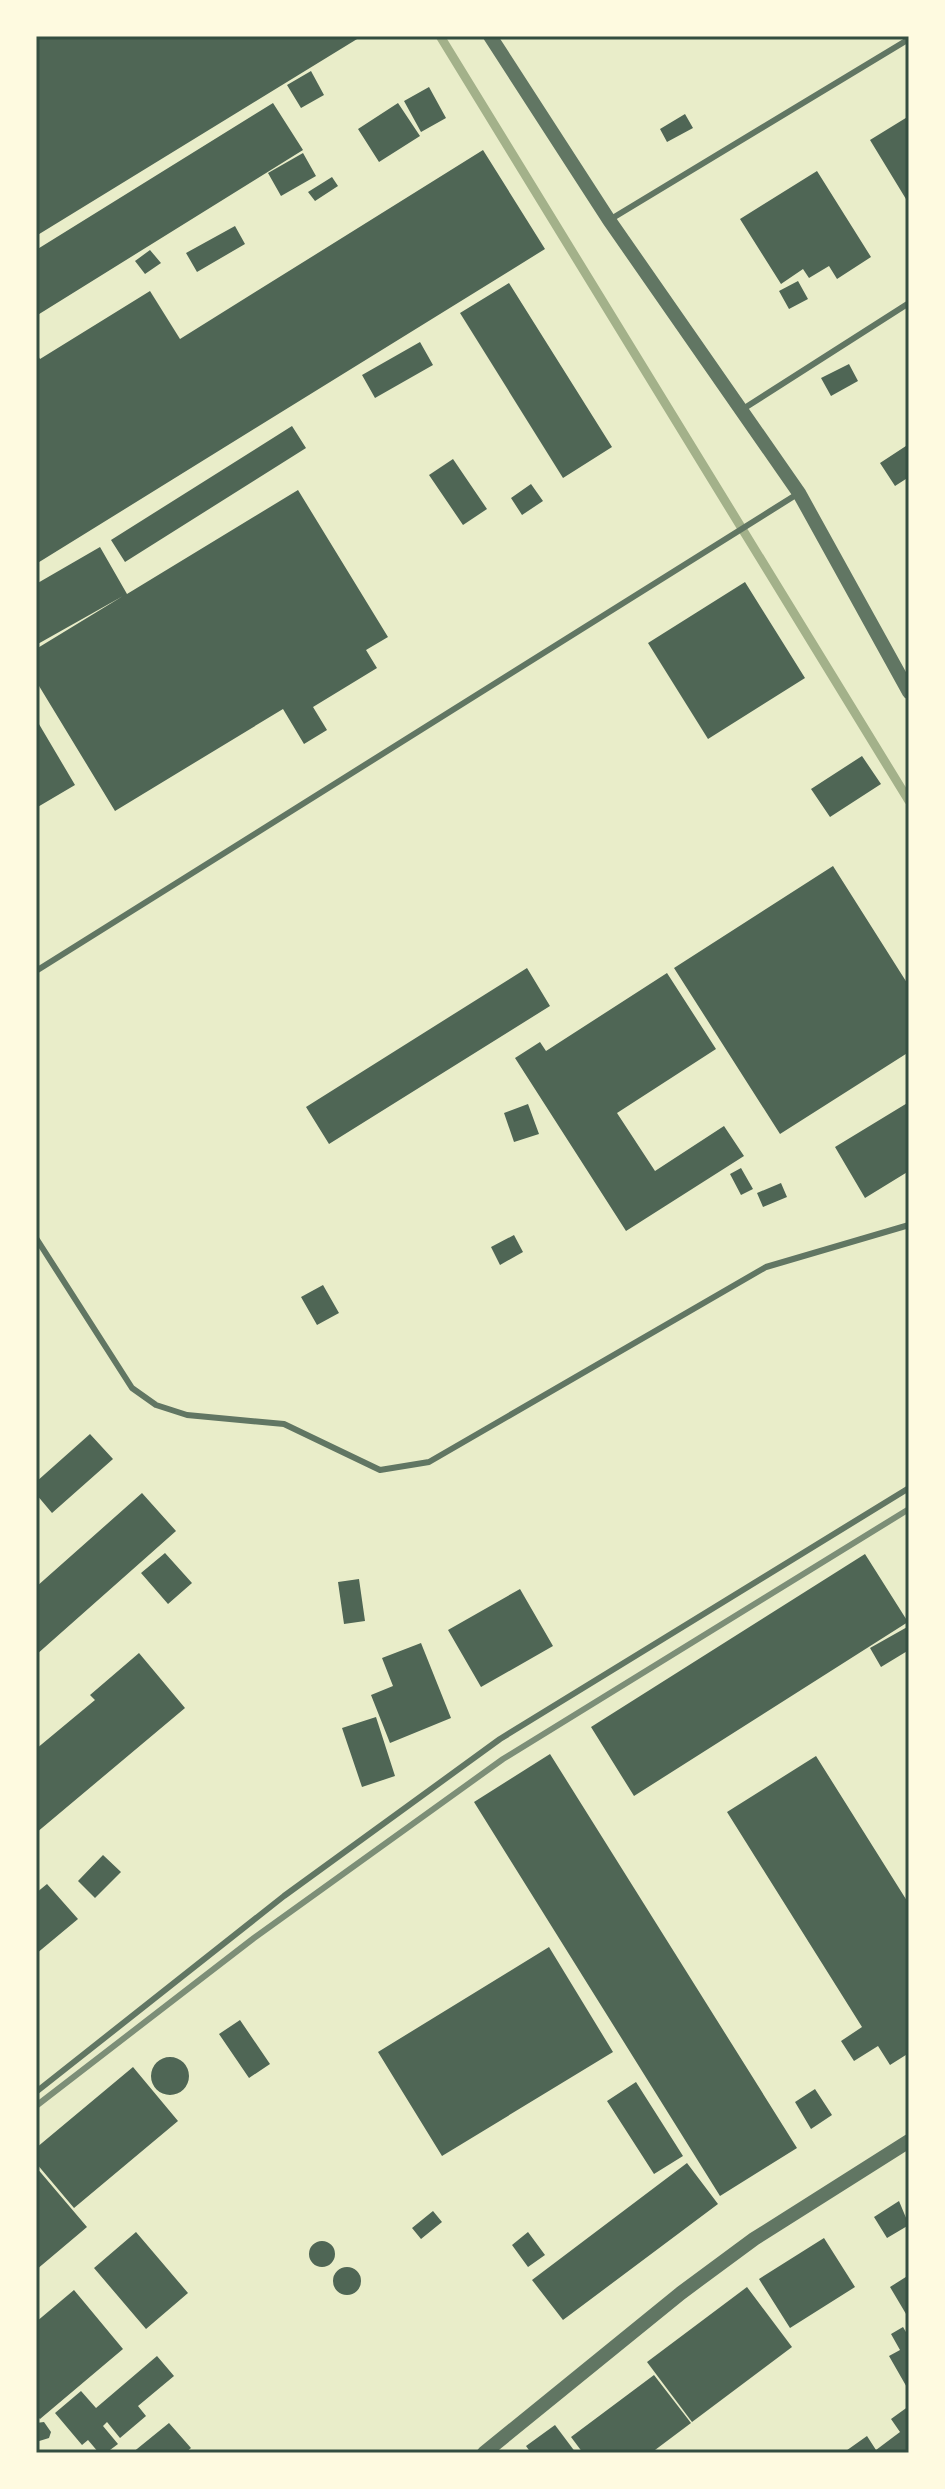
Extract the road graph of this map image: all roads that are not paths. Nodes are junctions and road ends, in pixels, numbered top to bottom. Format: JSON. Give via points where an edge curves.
{"nodes":[{"id":1,"x":490,"y":36,"type":"edge"},
{"id":2,"x":909,"y":39,"type":"edge"},
{"id":3,"x":609,"y":220,"type":"junction"},
{"id":4,"x":909,"y":303,"type":"edge"},
{"id":5,"x":740,"y":411,"type":"junction"},
{"id":6,"x":799,"y":493,"type":"junction"},
{"id":7,"x":909,"y":692,"type":"edge"},
{"id":8,"x":36,"y":971,"type":"edge"},
{"id":9,"x":909,"y":1225,"type":"edge"},
{"id":10,"x":36,"y":1238,"type":"edge"},
{"id":11,"x":909,"y":1488,"type":"edge"},
{"id":12,"x":36,"y":2092,"type":"edge"},
{"id":13,"x":909,"y":2141,"type":"edge"},
{"id":14,"x":484,"y":2453,"type":"edge"}],
"edges":[{"from":1,"to":3,"type":"street"},
{"from":2,"to":3,"type":"lane"},
{"from":3,"to":5,"type":"street"},
{"from":4,"to":5,"type":"lane"},
{"from":5,"to":6,"type":"street"},
{"from":6,"to":7,"type":"street"},
{"from":6,"to":8,"type":"lane"},
{"from":9,"to":10,"type":"lane","via":[[766,1267],[429,1462],[380,1470],[284,1424],[187,1415],[156,1405],[132,1388]]},
{"from":11,"to":12,"type":"lane","via":[[500,1739],[228,1938]]},
{"from":13,"to":14,"type":"street","via":[[754,2239]]}]}
